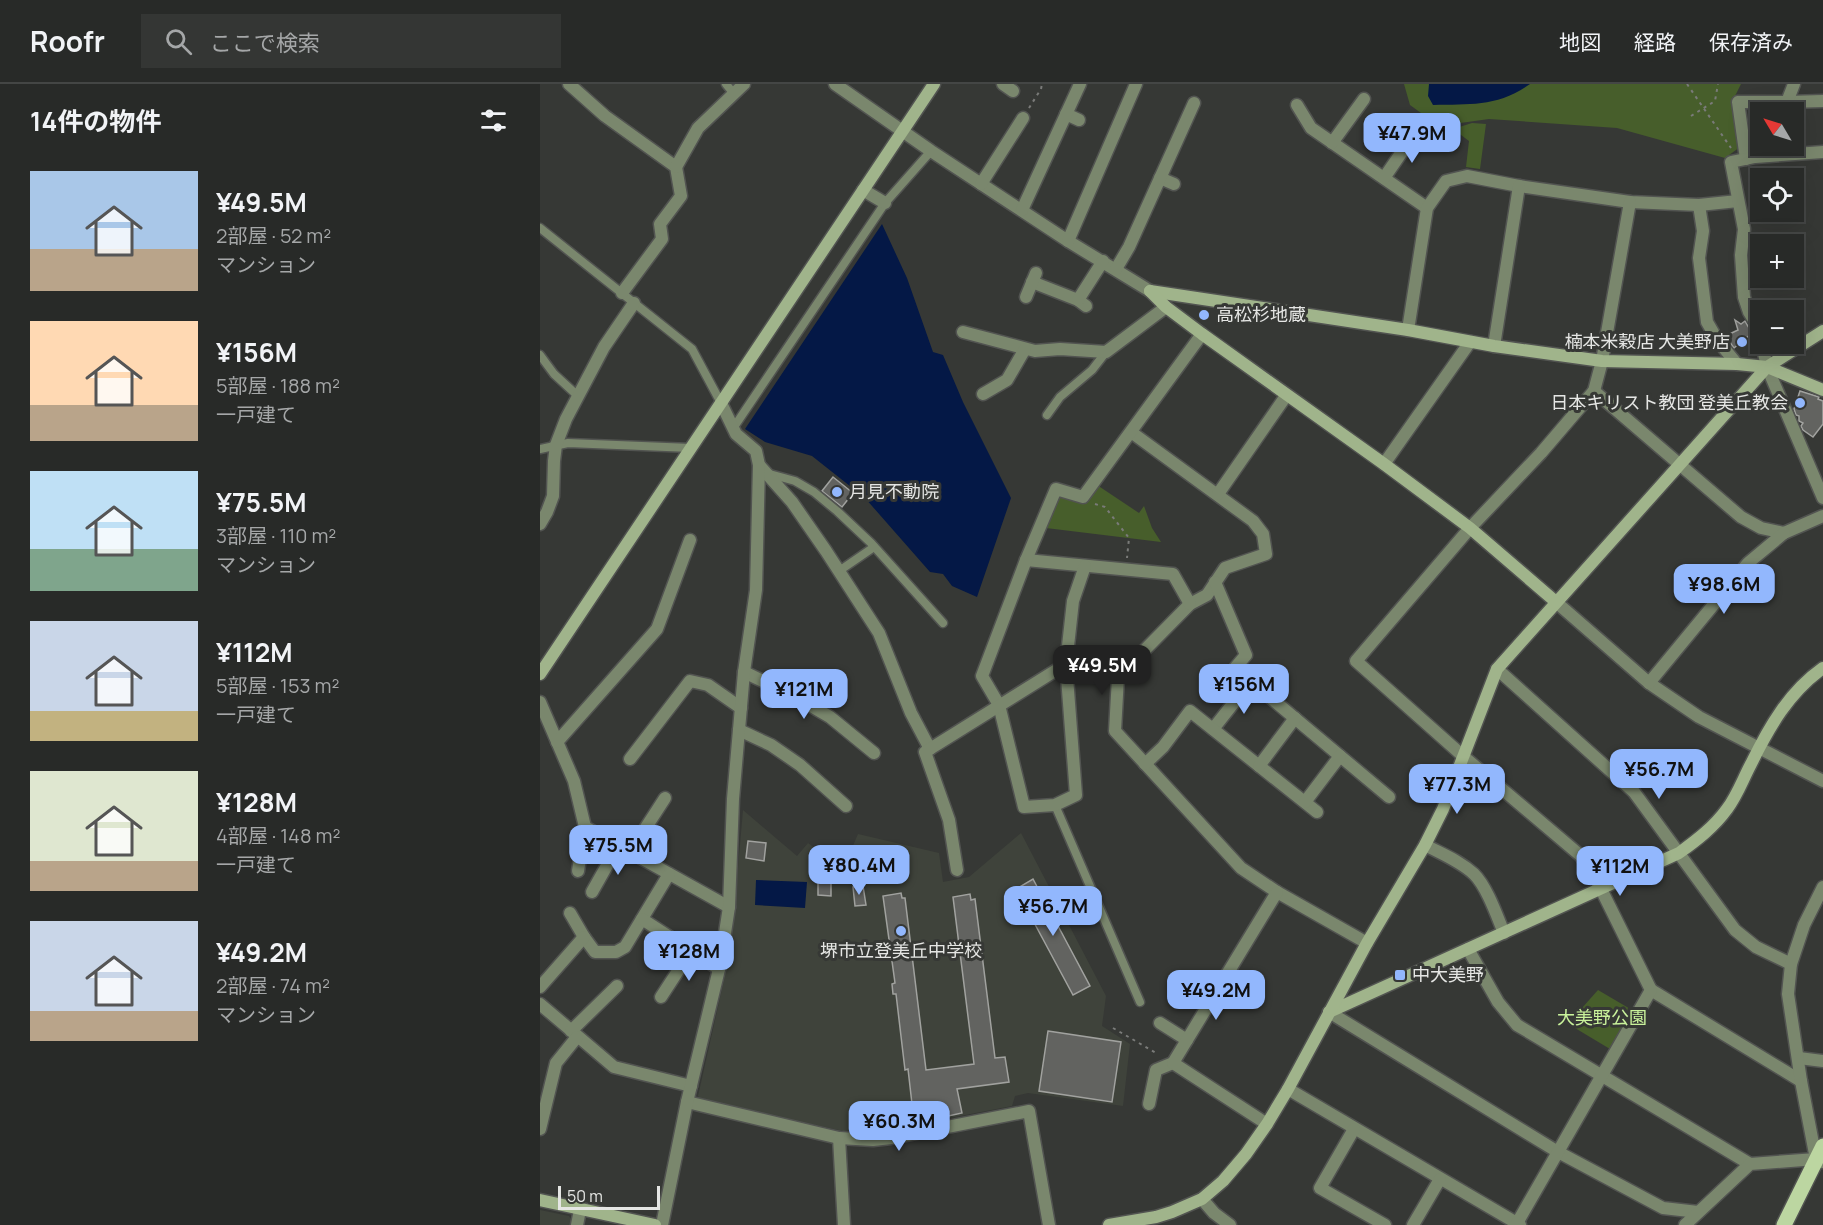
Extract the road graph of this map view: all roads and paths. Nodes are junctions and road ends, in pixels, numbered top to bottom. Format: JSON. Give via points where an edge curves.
{"nodes":[{"id":1,"x":569,"y":84,"type":"edge"},
{"id":2,"x":744,"y":84,"type":"edge"},
{"id":3,"x":835,"y":84,"type":"edge"},
{"id":4,"x":934,"y":84,"type":"edge"},
{"id":5,"x":1042,"y":84,"type":"edge"},
{"id":6,"x":1080,"y":84,"type":"edge"},
{"id":7,"x":1136,"y":84,"type":"edge"},
{"id":8,"x":1687,"y":84,"type":"edge"},
{"id":9,"x":1718,"y":84,"type":"edge"},
{"id":10,"x":1794,"y":84,"type":"edge"},
{"id":11,"x":730,"y":89,"type":"edge"},
{"id":12,"x":1364,"y":99,"type":"dead end"},
{"id":13,"x":1823,"y":101,"type":"edge"},
{"id":14,"x":1750,"y":102,"type":"edge"},
{"id":15,"x":1787,"y":102,"type":"joint"},
{"id":16,"x":1194,"y":103,"type":"dead end"},
{"id":17,"x":1297,"y":105,"type":"dead end"},
{"id":18,"x":1703,"y":108,"type":"junction"},
{"id":19,"x":1066,"y":114,"type":"junction"},
{"id":20,"x":1188,"y":116,"type":"junction"},
{"id":21,"x":1691,"y":116,"type":"dead end"},
{"id":22,"x":1023,"y":118,"type":"joint"},
{"id":23,"x":1079,"y":120,"type":"dead end"},
{"id":24,"x":1201,"y":122,"type":"dead end"},
{"id":25,"x":901,"y":132,"type":"junction"},
{"id":26,"x":1415,"y":133,"type":"dead end"},
{"id":27,"x":1332,"y":143,"type":"junction"},
{"id":28,"x":931,"y":151,"type":"junction"},
{"id":29,"x":1823,"y":152,"type":"edge"},
{"id":30,"x":1741,"y":160,"type":"junction"},
{"id":31,"x":676,"y":167,"type":"junction"},
{"id":32,"x":1160,"y":178,"type":"junction"},
{"id":33,"x":1384,"y":178,"type":"junction"},
{"id":34,"x":981,"y":184,"type":"junction"},
{"id":35,"x":1174,"y":184,"type":"dead end"},
{"id":36,"x":1519,"y":186,"type":"junction"},
{"id":37,"x":863,"y":190,"type":"junction"},
{"id":38,"x":1738,"y":201,"type":"junction"},
{"id":39,"x":885,"y":202,"type":"junction"},
{"id":40,"x":1630,"y":202,"type":"junction"},
{"id":41,"x":1699,"y":205,"type":"junction"},
{"id":42,"x":1427,"y":208,"type":"junction"},
{"id":43,"x":1022,"y":210,"type":"junction"},
{"id":44,"x":540,"y":228,"type":"edge"},
{"id":45,"x":1068,"y":241,"type":"junction"},
{"id":46,"x":1102,"y":261,"type":"junction"},
{"id":47,"x":1116,"y":269,"type":"junction"},
{"id":48,"x":1150,"y":291,"type":"junction"},
{"id":49,"x":622,"y":292,"type":"junction"},
{"id":50,"x":1026,"y":297,"type":"dead end"},
{"id":51,"x":634,"y":303,"type":"junction"},
{"id":52,"x":1166,"y":307,"type":"junction"},
{"id":53,"x":1750,"y":314,"type":"edge"},
{"id":54,"x":1408,"y":330,"type":"junction"},
{"id":55,"x":1823,"y":331,"type":"edge"},
{"id":56,"x":963,"y":332,"type":"dead end"},
{"id":57,"x":1202,"y":334,"type":"junction"},
{"id":58,"x":1470,"y":342,"type":"junction"},
{"id":59,"x":1494,"y":346,"type":"junction"},
{"id":60,"x":1025,"y":349,"type":"junction"},
{"id":61,"x":1106,"y":352,"type":"junction"},
{"id":62,"x":1764,"y":354,"type":"edge"},
{"id":63,"x":540,"y":355,"type":"edge"},
{"id":64,"x":1602,"y":361,"type":"junction"},
{"id":65,"x":1737,"y":364,"type":"junction"},
{"id":66,"x":1767,"y":367,"type":"junction"},
{"id":67,"x":1823,"y":390,"type":"edge"},
{"id":68,"x":1594,"y":392,"type":"junction"},
{"id":69,"x":983,"y":394,"type":"dead end"},
{"id":70,"x":578,"y":396,"type":"junction"},
{"id":71,"x":1286,"y":396,"type":"junction"},
{"id":72,"x":721,"y":403,"type":"junction"},
{"id":73,"x":1047,"y":415,"type":"dead end"},
{"id":74,"x":734,"y":428,"type":"junction"},
{"id":75,"x":1131,"y":432,"type":"junction"},
{"id":76,"x":556,"y":446,"type":"junction"},
{"id":77,"x":691,"y":448,"type":"junction"},
{"id":78,"x":540,"y":449,"type":"edge"},
{"id":79,"x":1679,"y":463,"type":"junction"},
{"id":80,"x":1384,"y":464,"type":"junction"},
{"id":81,"x":763,"y":469,"type":"junction"},
{"id":82,"x":1218,"y":494,"type":"junction"},
{"id":83,"x":1083,"y":497,"type":"junction"},
{"id":84,"x":1823,"y":498,"type":"edge"},
{"id":85,"x":1823,"y":516,"type":"edge"},
{"id":86,"x":540,"y":524,"type":"edge"},
{"id":87,"x":1470,"y":528,"type":"junction"},
{"id":88,"x":1784,"y":533,"type":"junction"},
{"id":89,"x":690,"y":540,"type":"dead end"},
{"id":90,"x":874,"y":547,"type":"junction"},
{"id":91,"x":1026,"y":560,"type":"junction"},
{"id":92,"x":1085,"y":566,"type":"junction"},
{"id":93,"x":1126,"y":569,"type":"junction"},
{"id":94,"x":839,"y":571,"type":"junction"},
{"id":95,"x":1215,"y":582,"type":"junction"},
{"id":96,"x":1556,"y":602,"type":"junction"},
{"id":97,"x":1190,"y":604,"type":"junction"},
{"id":98,"x":943,"y":623,"type":"dead end"},
{"id":99,"x":1066,"y":664,"type":"junction"},
{"id":100,"x":1823,"y":668,"type":"edge"},
{"id":101,"x":1497,"y":669,"type":"junction"},
{"id":102,"x":744,"y":672,"type":"junction"},
{"id":103,"x":540,"y":674,"type":"edge"},
{"id":104,"x":1120,"y":676,"type":"junction"},
{"id":105,"x":1251,"y":681,"type":"junction"},
{"id":106,"x":1649,"y":682,"type":"junction"},
{"id":107,"x":540,"y":702,"type":"edge"},
{"id":108,"x":999,"y":705,"type":"junction"},
{"id":109,"x":741,"y":708,"type":"junction"},
{"id":110,"x":1295,"y":718,"type":"junction"},
{"id":111,"x":1213,"y":729,"type":"junction"},
{"id":112,"x":739,"y":730,"type":"junction"},
{"id":113,"x":557,"y":742,"type":"junction"},
{"id":114,"x":930,"y":749,"type":"junction"},
{"id":115,"x":1758,"y":749,"type":"junction"},
{"id":116,"x":874,"y":753,"type":"dead end"},
{"id":117,"x":1340,"y":756,"type":"junction"},
{"id":118,"x":1463,"y":756,"type":"junction"},
{"id":119,"x":630,"y":759,"type":"dead end"},
{"id":120,"x":1145,"y":764,"type":"junction"},
{"id":121,"x":1259,"y":766,"type":"junction"},
{"id":122,"x":1823,"y":781,"type":"edge"},
{"id":123,"x":1389,"y":797,"type":"dead end"},
{"id":124,"x":665,"y":798,"type":"dead end"},
{"id":125,"x":1305,"y":802,"type":"junction"},
{"id":126,"x":1055,"y":805,"type":"junction"},
{"id":127,"x":846,"y":806,"type":"dead end"},
{"id":128,"x":1317,"y":812,"type":"dead end"},
{"id":129,"x":585,"y":827,"type":"junction"},
{"id":130,"x":1425,"y":845,"type":"junction"},
{"id":131,"x":618,"y":846,"type":"junction"},
{"id":132,"x":630,"y":852,"type":"junction"},
{"id":133,"x":1679,"y":853,"type":"junction"},
{"id":134,"x":957,"y":870,"type":"dead end"},
{"id":135,"x":578,"y":871,"type":"dead end"},
{"id":136,"x":669,"y":874,"type":"junction"},
{"id":137,"x":1823,"y":887,"type":"edge"},
{"id":138,"x":1601,"y":890,"type":"junction"},
{"id":139,"x":592,"y":892,"type":"dead end"},
{"id":140,"x":1277,"y":892,"type":"junction"},
{"id":141,"x":729,"y":907,"type":"junction"},
{"id":142,"x":570,"y":913,"type":"dead end"},
{"id":143,"x":642,"y":919,"type":"junction"},
{"id":144,"x":1504,"y":933,"type":"junction"},
{"id":145,"x":584,"y":936,"type":"junction"},
{"id":146,"x":1367,"y":943,"type":"junction"},
{"id":147,"x":1468,"y":949,"type":"junction"},
{"id":148,"x":691,"y":951,"type":"junction"},
{"id":149,"x":1791,"y":964,"type":"junction"},
{"id":150,"x":719,"y":969,"type":"junction"},
{"id":151,"x":617,"y":986,"type":"dead end"},
{"id":152,"x":540,"y":987,"type":"edge"},
{"id":153,"x":1650,"y":990,"type":"junction"},
{"id":154,"x":661,"y":997,"type":"dead end"},
{"id":155,"x":1140,"y":1002,"type":"dead end"},
{"id":156,"x":540,"y":1004,"type":"edge"},
{"id":157,"x":1329,"y":1012,"type":"junction"},
{"id":158,"x":1160,"y":1023,"type":"dead end"},
{"id":159,"x":1113,"y":1028,"type":"dead end"},
{"id":160,"x":574,"y":1034,"type":"junction"},
{"id":161,"x":1187,"y":1040,"type":"junction"},
{"id":162,"x":1798,"y":1058,"type":"junction"},
{"id":163,"x":1823,"y":1061,"type":"edge"},
{"id":164,"x":1173,"y":1063,"type":"junction"},
{"id":165,"x":1600,"y":1076,"type":"junction"},
{"id":166,"x":1801,"y":1081,"type":"junction"},
{"id":167,"x":691,"y":1086,"type":"junction"},
{"id":168,"x":1288,"y":1089,"type":"junction"},
{"id":169,"x":687,"y":1102,"type":"junction"},
{"id":170,"x":1149,"y":1104,"type":"dead end"},
{"id":171,"x":1267,"y":1124,"type":"junction"},
{"id":172,"x":540,"y":1129,"type":"edge"},
{"id":173,"x":1354,"y":1129,"type":"junction"},
{"id":174,"x":839,"y":1138,"type":"junction"},
{"id":175,"x":1558,"y":1152,"type":"junction"},
{"id":176,"x":1821,"y":1156,"type":"edge"},
{"id":177,"x":1750,"y":1164,"type":"junction"},
{"id":178,"x":1440,"y":1179,"type":"junction"},
{"id":179,"x":1202,"y":1198,"type":"junction"},
{"id":180,"x":540,"y":1200,"type":"edge"},
{"id":181,"x":580,"y":1210,"type":"junction"},
{"id":182,"x":1698,"y":1212,"type":"junction"},
{"id":183,"x":1214,"y":1213,"type":"junction"},
{"id":184,"x":1518,"y":1224,"type":"edge"},
{"id":185,"x":577,"y":1225,"type":"edge"},
{"id":186,"x":655,"y":1225,"type":"edge"},
{"id":187,"x":662,"y":1225,"type":"edge"},
{"id":188,"x":844,"y":1225,"type":"edge"},
{"id":189,"x":1049,"y":1225,"type":"edge"},
{"id":190,"x":1109,"y":1225,"type":"edge"},
{"id":191,"x":1207,"y":1225,"type":"edge"},
{"id":192,"x":1230,"y":1225,"type":"edge"},
{"id":193,"x":1385,"y":1225,"type":"edge"},
{"id":194,"x":1413,"y":1225,"type":"edge"},
{"id":195,"x":1685,"y":1225,"type":"edge"},
{"id":196,"x":1784,"y":1225,"type":"edge"}],
"edges":[{"from":1,"to":31,"type":"street","via":[[605,116]]},
{"from":2,"to":11,"type":"street"},
{"from":3,"to":25,"type":"street"},
{"from":4,"to":25,"type":"street"},
{"from":5,"to":22,"type":"path"},
{"from":6,"to":19,"type":"street"},
{"from":7,"to":45,"type":"street"},
{"from":8,"to":18,"type":"path"},
{"from":9,"to":18,"type":"path","via":[[1715,101]]},
{"from":10,"to":15,"type":"street"},
{"from":11,"to":31,"type":"street","via":[[698,128]]},
{"from":12,"to":27,"type":"street"},
{"from":13,"to":15,"type":"street"},
{"from":14,"to":30,"type":"street","via":[[1738,102]]},
{"from":16,"to":20,"type":"street"},
{"from":17,"to":27,"type":"street","via":[[1311,128]]},
{"from":18,"to":21,"type":"path"},
{"from":18,"to":30,"type":"path"},
{"from":19,"to":23,"type":"street"},
{"from":19,"to":43,"type":"street"},
{"from":20,"to":24,"type":"street"},
{"from":20,"to":32,"type":"street"},
{"from":22,"to":34,"type":"street"},
{"from":25,"to":28,"type":"street"},
{"from":25,"to":37,"type":"street"},
{"from":26,"to":33,"type":"street"},
{"from":27,"to":33,"type":"street"},
{"from":28,"to":34,"type":"street"},
{"from":28,"to":39,"type":"lane"},
{"from":29,"to":30,"type":"street"},
{"from":30,"to":38,"type":"street","via":[[1731,162]]},
{"from":31,"to":49,"type":"street","via":[[681,196],[660,224],[662,239]]},
{"from":32,"to":35,"type":"street"},
{"from":32,"to":47,"type":"street"},
{"from":33,"to":42,"type":"street"},
{"from":34,"to":43,"type":"street"},
{"from":36,"to":40,"type":"street"},
{"from":36,"to":42,"type":"street","via":[[1467,176],[1446,181]]},
{"from":36,"to":59,"type":"street"},
{"from":37,"to":39,"type":"street"},
{"from":37,"to":72,"type":"street"},
{"from":38,"to":41,"type":"street"},
{"from":38,"to":53,"type":"street","via":[[1744,229],[1744,297]]},
{"from":39,"to":74,"type":"lane"},
{"from":40,"to":41,"type":"street"},
{"from":40,"to":64,"type":"street"},
{"from":41,"to":65,"type":"street","via":[[1703,231],[1699,258],[1707,322]]},
{"from":42,"to":54,"type":"street"},
{"from":43,"to":45,"type":"street"},
{"from":44,"to":49,"type":"lane"},
{"from":45,"to":46,"type":"street"},
{"from":46,"to":47,"type":"street"},
{"from":46,"to":50,"type":"street","via":[[1082,303],[1034,277]]},
{"from":47,"to":48,"type":"street"},
{"from":48,"to":52,"type":"street"},
{"from":48,"to":54,"type":"street"},
{"from":49,"to":51,"type":"lane"},
{"from":51,"to":70,"type":"street","via":[[604,347]]},
{"from":51,"to":72,"type":"lane","via":[[692,349]]},
{"from":52,"to":57,"type":"street"},
{"from":52,"to":61,"type":"street"},
{"from":54,"to":58,"type":"street"},
{"from":55,"to":66,"type":"street"},
{"from":56,"to":60,"type":"street"},
{"from":57,"to":71,"type":"street"},
{"from":57,"to":75,"type":"street"},
{"from":58,"to":59,"type":"street"},
{"from":58,"to":80,"type":"street"},
{"from":59,"to":64,"type":"street"},
{"from":60,"to":61,"type":"street"},
{"from":60,"to":69,"type":"street","via":[[1007,380]]},
{"from":61,"to":73,"type":"lane"},
{"from":62,"to":66,"type":"street"},
{"from":63,"to":70,"type":"lane"},
{"from":64,"to":65,"type":"street"},
{"from":64,"to":68,"type":"street"},
{"from":65,"to":66,"type":"street"},
{"from":66,"to":67,"type":"street"},
{"from":66,"to":79,"type":"street"},
{"from":66,"to":84,"type":"street"},
{"from":68,"to":79,"type":"street"},
{"from":68,"to":87,"type":"street"},
{"from":70,"to":76,"type":"street"},
{"from":71,"to":80,"type":"street"},
{"from":71,"to":82,"type":"street"},
{"from":72,"to":74,"type":"street"},
{"from":72,"to":77,"type":"street"},
{"from":74,"to":81,"type":"street","via":[[756,451]]},
{"from":75,"to":82,"type":"street"},
{"from":75,"to":83,"type":"street"},
{"from":76,"to":77,"type":"lane","via":[[568,443]]},
{"from":76,"to":78,"type":"lane"},
{"from":76,"to":86,"type":"street","via":[[553,496]]},
{"from":77,"to":103,"type":"street"},
{"from":79,"to":88,"type":"street","via":[[1741,517],[1761,528]]},
{"from":79,"to":96,"type":"street"},
{"from":80,"to":87,"type":"street"},
{"from":81,"to":90,"type":"lane","via":[[814,492]]},
{"from":81,"to":94,"type":"street","via":[[792,502]]},
{"from":81,"to":102,"type":"street","via":[[756,590]]},
{"from":82,"to":95,"type":"street","via":[[1253,521],[1263,534],[1266,554],[1226,568]]},
{"from":83,"to":91,"type":"street","via":[[1056,489]]},
{"from":83,"to":93,"type":"path","via":[[1105,507],[1129,538]]},
{"from":85,"to":88,"type":"street"},
{"from":87,"to":96,"type":"street"},
{"from":87,"to":118,"type":"street","via":[[1356,661]]},
{"from":88,"to":106,"type":"street","via":[[1748,563]]},
{"from":89,"to":113,"type":"street","via":[[657,629]]},
{"from":90,"to":94,"type":"lane"},
{"from":90,"to":98,"type":"lane"},
{"from":91,"to":92,"type":"street"},
{"from":91,"to":108,"type":"street","via":[[982,676]]},
{"from":92,"to":93,"type":"street"},
{"from":92,"to":99,"type":"street","via":[[1073,601]]},
{"from":93,"to":97,"type":"street","via":[[1173,574]]},
{"from":94,"to":114,"type":"street","via":[[879,633]]},
{"from":95,"to":97,"type":"street","via":[[1207,595]]},
{"from":95,"to":105,"type":"street","via":[[1246,655],[1235,668]]},
{"from":96,"to":101,"type":"street"},
{"from":96,"to":106,"type":"street"},
{"from":97,"to":104,"type":"street"},
{"from":99,"to":104,"type":"street","via":[[1092,657]]},
{"from":99,"to":108,"type":"street"},
{"from":99,"to":126,"type":"street","via":[[1076,795]]},
{"from":100,"to":115,"type":"street","via":[[1791,698]]},
{"from":101,"to":118,"type":"street"},
{"from":101,"to":133,"type":"street","via":[[1634,792]]},
{"from":102,"to":109,"type":"street"},
{"from":102,"to":116,"type":"street","via":[[830,717]]},
{"from":104,"to":120,"type":"street","via":[[1115,731]]},
{"from":105,"to":110,"type":"street"},
{"from":105,"to":111,"type":"street"},
{"from":106,"to":115,"type":"street","via":[[1699,717]]},
{"from":107,"to":113,"type":"street"},
{"from":108,"to":114,"type":"street"},
{"from":108,"to":126,"type":"street","via":[[1024,807]]},
{"from":109,"to":112,"type":"street"},
{"from":109,"to":119,"type":"street","via":[[708,686],[690,681]]},
{"from":110,"to":117,"type":"street"},
{"from":110,"to":121,"type":"street"},
{"from":111,"to":120,"type":"street","via":[[1190,711]]},
{"from":111,"to":121,"type":"street"},
{"from":112,"to":127,"type":"street","via":[[800,765]]},
{"from":112,"to":141,"type":"street"},
{"from":113,"to":129,"type":"street","via":[[574,781]]},
{"from":114,"to":134,"type":"street","via":[[925,752],[949,820]]},
{"from":115,"to":122,"type":"street"},
{"from":115,"to":133,"type":"street","via":[[1728,808],[1713,826]]},
{"from":117,"to":123,"type":"street"},
{"from":117,"to":125,"type":"street"},
{"from":118,"to":130,"type":"street"},
{"from":118,"to":138,"type":"street","via":[[1581,856]]},
{"from":120,"to":140,"type":"street","via":[[1241,868]]},
{"from":121,"to":125,"type":"street"},
{"from":124,"to":132,"type":"street"},
{"from":125,"to":128,"type":"street"},
{"from":126,"to":155,"type":"lane"},
{"from":129,"to":131,"type":"street"},
{"from":129,"to":135,"type":"street"},
{"from":130,"to":144,"type":"street","via":[[1476,876]]},
{"from":130,"to":146,"type":"street"},
{"from":131,"to":132,"type":"street"},
{"from":131,"to":139,"type":"street"},
{"from":132,"to":136,"type":"street"},
{"from":133,"to":138,"type":"street"},
{"from":133,"to":149,"type":"street","via":[[1736,930],[1756,947]]},
{"from":136,"to":141,"type":"street"},
{"from":136,"to":143,"type":"street"},
{"from":137,"to":149,"type":"street"},
{"from":138,"to":144,"type":"street"},
{"from":138,"to":153,"type":"street"},
{"from":140,"to":146,"type":"street"},
{"from":140,"to":161,"type":"street"},
{"from":141,"to":150,"type":"street"},
{"from":142,"to":145,"type":"street"},
{"from":143,"to":145,"type":"street","via":[[625,947],[616,952],[596,952]]},
{"from":143,"to":148,"type":"street"},
{"from":144,"to":147,"type":"street"},
{"from":145,"to":152,"type":"street"},
{"from":146,"to":157,"type":"street"},
{"from":147,"to":157,"type":"street"},
{"from":147,"to":165,"type":"street","via":[[1498,1002],[1517,1025]]},
{"from":148,"to":150,"type":"street"},
{"from":148,"to":154,"type":"street"},
{"from":149,"to":162,"type":"street","via":[[1788,994]]},
{"from":150,"to":167,"type":"street"},
{"from":151,"to":160,"type":"street"},
{"from":153,"to":165,"type":"street"},
{"from":153,"to":166,"type":"street"},
{"from":156,"to":160,"type":"street"},
{"from":157,"to":168,"type":"street"},
{"from":157,"to":175,"type":"street"},
{"from":158,"to":161,"type":"street"},
{"from":159,"to":164,"type":"path"},
{"from":160,"to":167,"type":"street","via":[[614,1068]]},
{"from":160,"to":172,"type":"street","via":[[556,1063]]},
{"from":161,"to":164,"type":"street"},
{"from":162,"to":163,"type":"street"},
{"from":162,"to":166,"type":"street"},
{"from":164,"to":170,"type":"street","via":[[1156,1070]]},
{"from":164,"to":171,"type":"street"},
{"from":165,"to":175,"type":"street"},
{"from":165,"to":177,"type":"street"},
{"from":166,"to":176,"type":"street"},
{"from":167,"to":169,"type":"street"},
{"from":168,"to":171,"type":"street"},
{"from":168,"to":173,"type":"street"},
{"from":169,"to":174,"type":"street"},
{"from":169,"to":187,"type":"street"},
{"from":171,"to":179,"type":"street","via":[[1223,1181]]},
{"from":173,"to":178,"type":"street"},
{"from":173,"to":193,"type":"street","via":[[1320,1188]]},
{"from":174,"to":188,"type":"street"},
{"from":174,"to":189,"type":"street","via":[[891,1138],[1029,1111]]},
{"from":175,"to":182,"type":"street","via":[[1663,1208]]},
{"from":175,"to":184,"type":"street"},
{"from":176,"to":177,"type":"street"},
{"from":176,"to":196,"type":"main road"},
{"from":177,"to":182,"type":"street"},
{"from":178,"to":184,"type":"street"},
{"from":178,"to":194,"type":"street"},
{"from":179,"to":183,"type":"street"},
{"from":179,"to":190,"type":"street","via":[[1156,1217]]},
{"from":180,"to":181,"type":"street"},
{"from":181,"to":185,"type":"street"},
{"from":181,"to":186,"type":"street"},
{"from":182,"to":195,"type":"street"},
{"from":183,"to":191,"type":"street"},
{"from":183,"to":192,"type":"street"}]}
